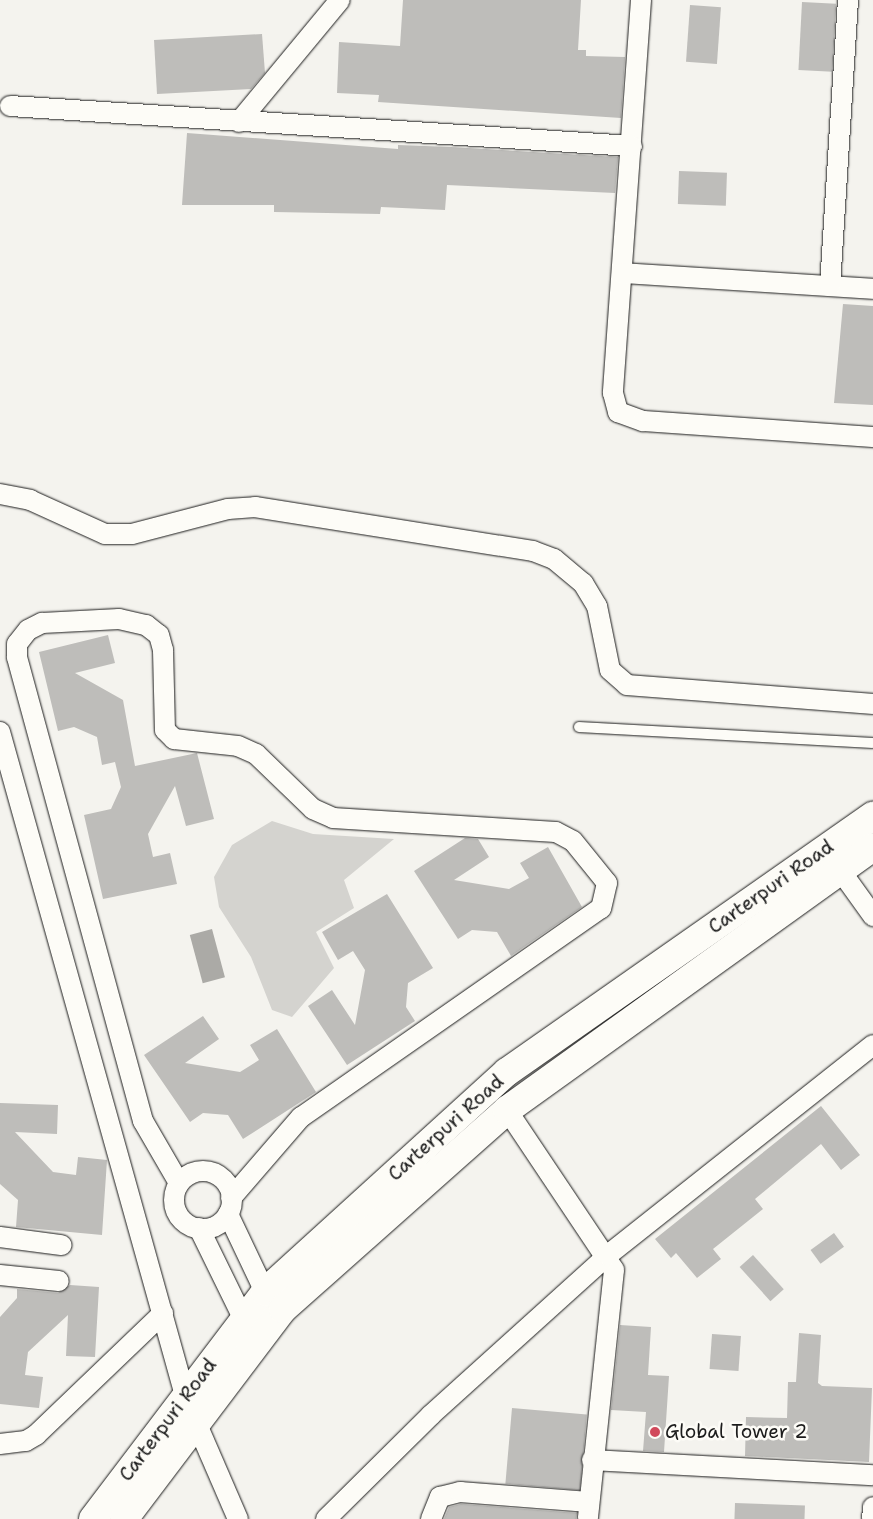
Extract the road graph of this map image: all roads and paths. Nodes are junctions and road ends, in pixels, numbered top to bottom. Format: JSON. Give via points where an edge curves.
{"nodes":[{"id":1,"x":340,"y":0,"type":"edge"},
{"id":2,"x":641,"y":0,"type":"edge"},
{"id":3,"x":848,"y":0,"type":"edge"},
{"id":4,"x":10,"y":106,"type":"dead end"},
{"id":5,"x":239,"y":122,"type":"junction"},
{"id":6,"x":632,"y":146,"type":"junction"},
{"id":7,"x":622,"y":273,"type":"junction"},
{"id":8,"x":830,"y":286,"type":"junction"},
{"id":9,"x":873,"y":289,"type":"edge"},
{"id":10,"x":873,"y":437,"type":"edge"},
{"id":11,"x":0,"y":494,"type":"edge"},
{"id":12,"x":873,"y":704,"type":"edge"},
{"id":13,"x":579,"y":727,"type":"dead end"},
{"id":14,"x":0,"y":732,"type":"edge"},
{"id":15,"x":873,"y":743,"type":"edge"},
{"id":16,"x":873,"y":816,"type":"edge"},
{"id":17,"x":873,"y":847,"type":"edge"},
{"id":18,"x":840,"y":870,"type":"junction"},
{"id":19,"x":873,"y":916,"type":"edge"},
{"id":20,"x":873,"y":1045,"type":"edge"},
{"id":21,"x":508,"y":1110,"type":"junction"},
{"id":22,"x":179,"y":1183,"type":"junction"},
{"id":23,"x":230,"y":1206,"type":"junction"},
{"id":24,"x":199,"y":1228,"type":"junction"},
{"id":25,"x":0,"y":1237,"type":"edge"},
{"id":26,"x":61,"y":1245,"type":"dead end"},
{"id":27,"x":608,"y":1255,"type":"junction"},
{"id":28,"x":0,"y":1275,"type":"edge"},
{"id":29,"x":59,"y":1281,"type":"dead end"},
{"id":30,"x":274,"y":1300,"type":"junction"},
{"id":31,"x":163,"y":1313,"type":"junction"},
{"id":32,"x":253,"y":1325,"type":"junction"},
{"id":33,"x":186,"y":1399,"type":"junction"},
{"id":34,"x":197,"y":1426,"type":"junction"},
{"id":35,"x":0,"y":1444,"type":"edge"},
{"id":36,"x":592,"y":1460,"type":"junction"},
{"id":37,"x":873,"y":1474,"type":"edge"},
{"id":38,"x":873,"y":1507,"type":"edge"},
{"id":39,"x":589,"y":1510,"type":"edge"},
{"id":40,"x":93,"y":1519,"type":"edge"},
{"id":41,"x":124,"y":1519,"type":"edge"},
{"id":42,"x":238,"y":1519,"type":"edge"},
{"id":43,"x":326,"y":1519,"type":"edge"},
{"id":44,"x":431,"y":1519,"type":"edge"},
{"id":45,"x":872,"y":1519,"type":"edge"}],
"edges":[{"from":1,"to":5,"type":"street"},
{"from":2,"to":6,"type":"street"},
{"from":3,"to":8,"type":"street"},
{"from":4,"to":5,"type":"street"},
{"from":5,"to":6,"type":"street"},
{"from":6,"to":7,"type":"street"},
{"from":7,"to":8,"type":"street"},
{"from":7,"to":10,"type":"street","via":[[614,393],[618,412],[643,421]]},
{"from":8,"to":9,"type":"street"},
{"from":11,"to":12,"type":"street","via":[[30,500],[104,534],[132,534],[228,509],[255,507],[533,551],[554,559],[583,583],[597,606],[610,670],[627,685]]},
{"from":13,"to":15,"type":"lane"},
{"from":14,"to":31,"type":"street"},
{"from":16,"to":30,"type":"main road","name":"Carterpuri Road","via":[[507,1072]]},
{"from":17,"to":18,"type":"main road","name":"Carterpuri Road"},
{"from":18,"to":19,"type":"street"},
{"from":18,"to":21,"type":"main road","name":"Carterpuri Road"},
{"from":20,"to":27,"type":"street"},
{"from":21,"to":27,"type":"street"},
{"from":21,"to":30,"type":"main road","name":"Carterpuri Road"},
{"from":22,"to":23,"type":"street","via":[[193,1173],[210,1172],[225,1182]]},
{"from":22,"to":23,"type":"street","via":[[143,1121],[17,657],[17,644],[28,630],[42,623],[119,619],[146,625],[160,635],[163,650],[165,730],[174,739],[238,746],[256,754],[313,809],[333,818],[556,832],[573,841],[608,883],[601,908],[302,1117]]},
{"from":22,"to":24,"type":"street","via":[[175,1208],[184,1222]]},
{"from":23,"to":24,"type":"street","via":[[216,1225]]},
{"from":23,"to":30,"type":"street"},
{"from":24,"to":32,"type":"street"},
{"from":25,"to":26,"type":"street"},
{"from":27,"to":36,"type":"street","via":[[616,1281]]},
{"from":27,"to":43,"type":"street","via":[[431,1415]]},
{"from":28,"to":29,"type":"street"},
{"from":30,"to":32,"type":"main road","name":"Carterpuri Road"},
{"from":31,"to":33,"type":"street"},
{"from":31,"to":35,"type":"street","via":[[36,1435],[26,1441]]},
{"from":32,"to":33,"type":"main road","name":"Carterpuri Road"},
{"from":32,"to":34,"type":"main road","name":"Carterpuri Road"},
{"from":33,"to":34,"type":"street"},
{"from":33,"to":40,"type":"main road","name":"Carterpuri Road"},
{"from":34,"to":41,"type":"main road","name":"Carterpuri Road"},
{"from":34,"to":42,"type":"street"},
{"from":36,"to":37,"type":"street"},
{"from":36,"to":39,"type":"street"},
{"from":38,"to":45,"type":"street"},
{"from":39,"to":44,"type":"street","via":[[460,1492],[440,1497]]}]}
